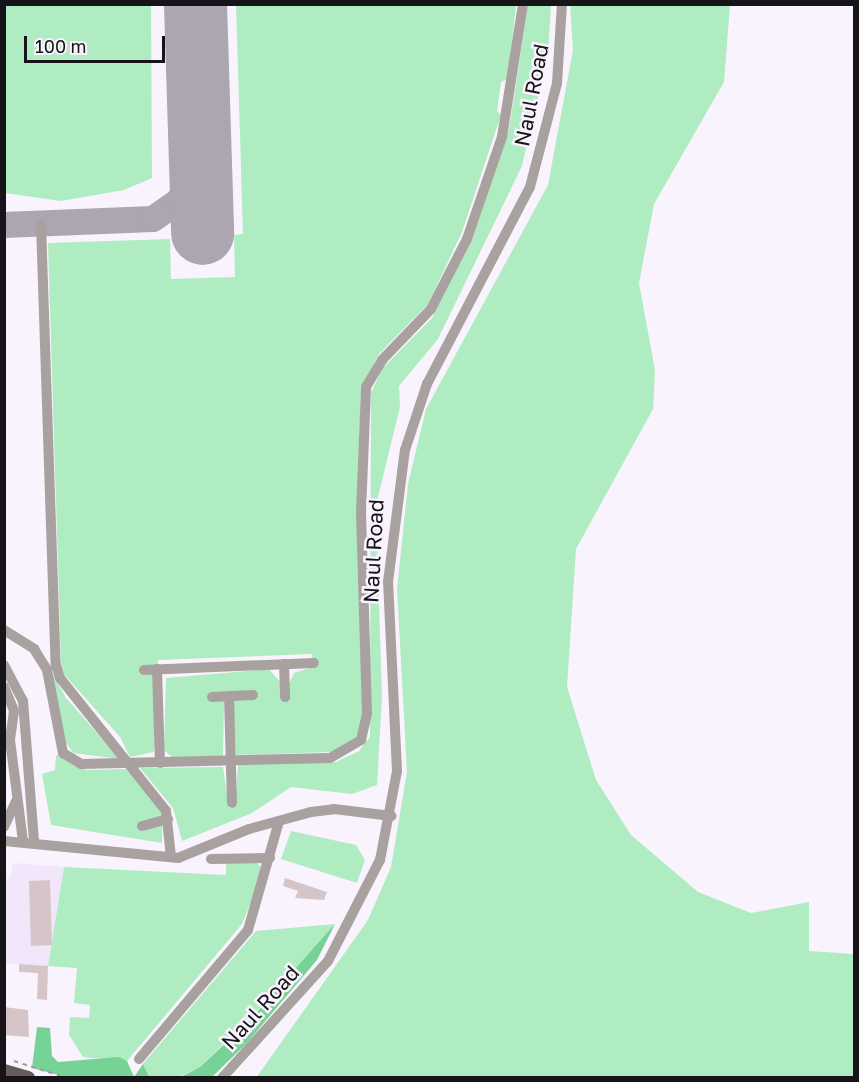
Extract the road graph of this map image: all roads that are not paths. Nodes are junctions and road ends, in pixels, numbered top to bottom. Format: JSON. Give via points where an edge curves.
{"nodes":[{"id":1,"x":523,"y":4,"type":"edge"},
{"id":2,"x":562,"y":4,"type":"edge"},
{"id":3,"x":41,"y":224,"type":"dead end"},
{"id":4,"x":4,"y":630,"type":"edge"},
{"id":5,"x":314,"y":663,"type":"dead end"},
{"id":6,"x":284,"y":664,"type":"junction"},
{"id":7,"x":4,"y":665,"type":"edge"},
{"id":8,"x":157,"y":669,"type":"junction"},
{"id":9,"x":144,"y":670,"type":"dead end"},
{"id":10,"x":4,"y":687,"type":"edge"},
{"id":11,"x":253,"y":695,"type":"dead end"},
{"id":12,"x":229,"y":696,"type":"junction"},
{"id":13,"x":212,"y":697,"type":"dead end"},
{"id":14,"x":285,"y":698,"type":"dead end"},
{"id":15,"x":7,"y":736,"type":"edge"},
{"id":16,"x":231,"y":760,"type":"junction"},
{"id":17,"x":160,"y":763,"type":"junction"},
{"id":18,"x":128,"y":764,"type":"junction"},
{"id":19,"x":16,"y":801,"type":"junction"},
{"id":20,"x":232,"y":803,"type":"dead end"},
{"id":21,"x":392,"y":816,"type":"junction"},
{"id":22,"x":168,"y":819,"type":"junction"},
{"id":23,"x":279,"y":821,"type":"junction"},
{"id":24,"x":142,"y":826,"type":"dead end"},
{"id":25,"x":4,"y":827,"type":"edge"},
{"id":26,"x":4,"y":841,"type":"edge"},
{"id":27,"x":28,"y":842,"type":"junction"},
{"id":28,"x":171,"y":857,"type":"junction"},
{"id":29,"x":270,"y":858,"type":"junction"},
{"id":30,"x":212,"y":859,"type":"dead end"},
{"id":31,"x":139,"y":1059,"type":"dead end"},
{"id":32,"x":4,"y":1071,"type":"edge"},
{"id":33,"x":28,"y":1077,"type":"edge"},
{"id":34,"x":222,"y":1077,"type":"edge"}],
"edges":[{"from":1,"to":16,"type":"street","via":[[502,137],[467,239],[431,309],[382,360],[366,387],[361,513],[367,714],[361,740],[330,758]]},
{"from":2,"to":21,"type":"street","name":"Naul Road","via":[[557,83],[530,187],[427,384],[396,489],[388,582],[398,738]]},
{"from":3,"to":18,"type":"street","via":[[56,665],[60,678]]},
{"from":4,"to":18,"type":"street","via":[[34,649],[47,670],[63,753],[81,764]]},
{"from":5,"to":6,"type":"street"},
{"from":6,"to":8,"type":"street"},
{"from":6,"to":14,"type":"street"},
{"from":7,"to":27,"type":"street","via":[[23,701]]},
{"from":8,"to":9,"type":"street"},
{"from":8,"to":17,"type":"street"},
{"from":10,"to":15,"type":"street","via":[[14,711]]},
{"from":11,"to":12,"type":"street"},
{"from":12,"to":13,"type":"street"},
{"from":12,"to":16,"type":"street"},
{"from":15,"to":19,"type":"street"},
{"from":16,"to":17,"type":"street"},
{"from":16,"to":20,"type":"street"},
{"from":17,"to":18,"type":"street"},
{"from":18,"to":22,"type":"street"},
{"from":19,"to":25,"type":"street"},
{"from":19,"to":27,"type":"street"},
{"from":21,"to":23,"type":"street","via":[[334,809]]},
{"from":21,"to":34,"type":"street","name":"Naul Road","via":[[372,881],[328,961]]},
{"from":22,"to":24,"type":"street"},
{"from":22,"to":28,"type":"street"},
{"from":23,"to":28,"type":"street","via":[[193,855]]},
{"from":23,"to":29,"type":"street"},
{"from":26,"to":27,"type":"street"},
{"from":27,"to":28,"type":"street"},
{"from":29,"to":30,"type":"street"},
{"from":29,"to":31,"type":"street","via":[[248,930]]},
{"from":32,"to":33,"type":"main road"}]}
